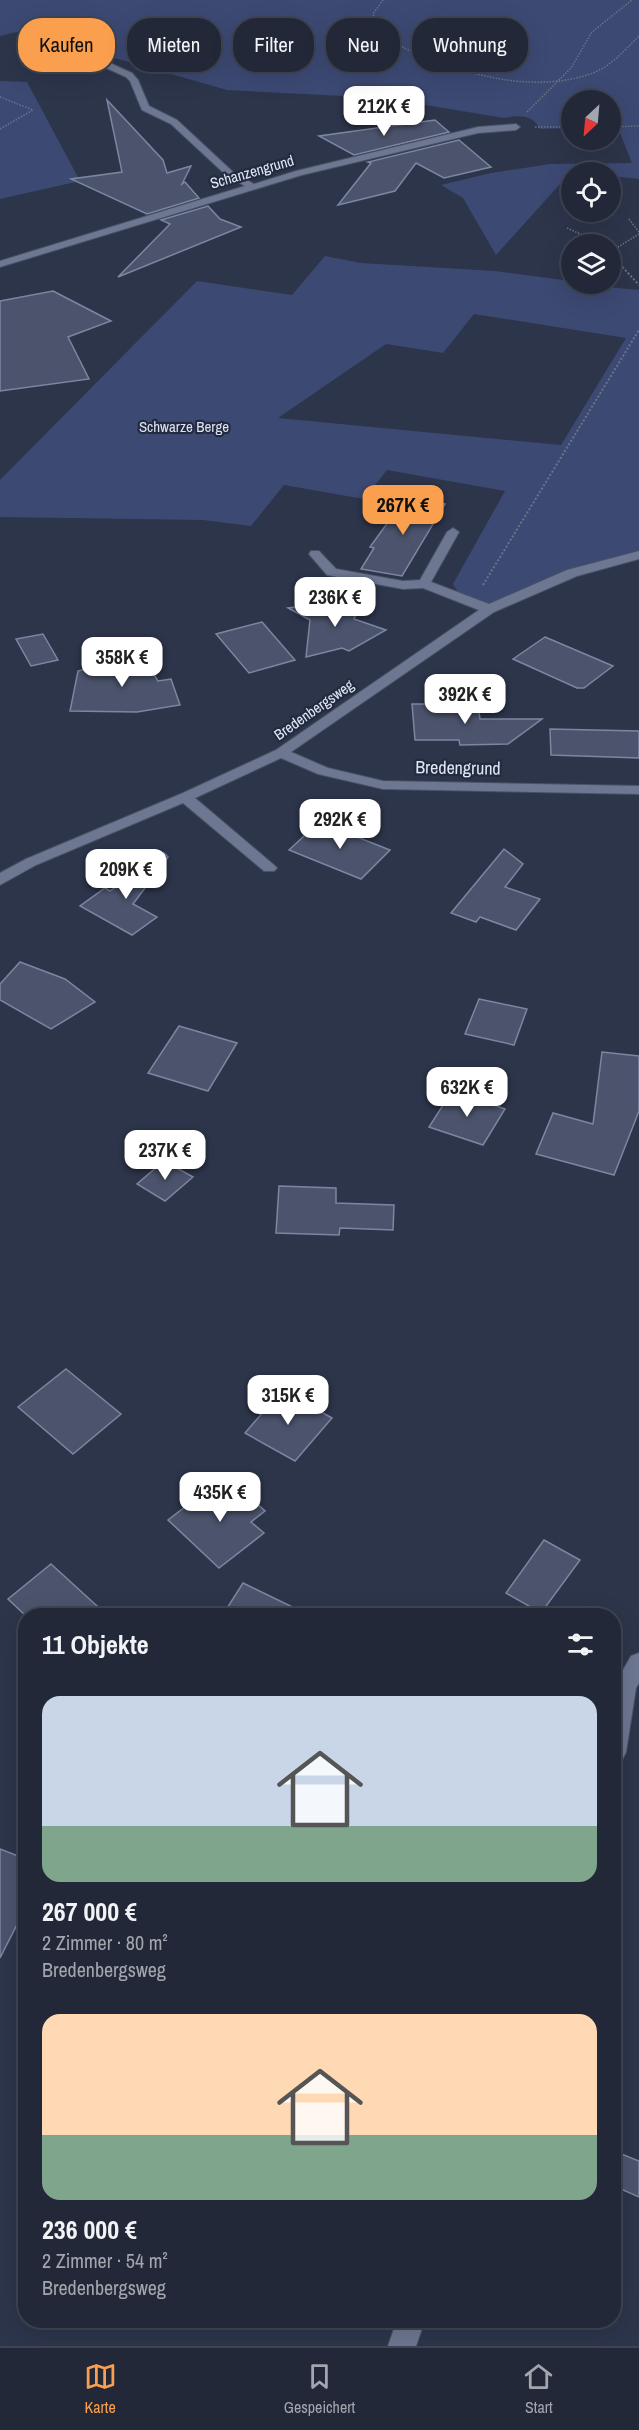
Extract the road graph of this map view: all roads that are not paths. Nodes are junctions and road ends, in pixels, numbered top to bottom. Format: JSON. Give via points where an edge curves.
{"nodes":[{"id":1,"x":115,"y":69,"type":"edge"},
{"id":2,"x":516,"y":127,"type":"road end"},
{"id":3,"x":251,"y":186,"type":"junction"},
{"id":4,"x":0,"y":264,"type":"edge"},
{"id":5,"x":453,"y":532,"type":"dead end"},
{"id":6,"x":315,"y":554,"type":"dead end"},
{"id":7,"x":639,"y":555,"type":"edge"},
{"id":8,"x":424,"y":584,"type":"junction"},
{"id":9,"x":489,"y":609,"type":"junction"},
{"id":10,"x":281,"y":753,"type":"junction"},
{"id":11,"x":639,"y":790,"type":"edge"},
{"id":12,"x":185,"y":797,"type":"junction"},
{"id":13,"x":269,"y":868,"type":"dead end"},
{"id":14,"x":0,"y":880,"type":"edge"},
{"id":15,"x":639,"y":1663,"type":"edge"},
{"id":16,"x":621,"y":1710,"type":"edge"},
{"id":17,"x":408,"y":2328,"type":"edge"},
{"id":18,"x":402,"y":2346,"type":"edge"}],
"edges":[{"from":1,"to":3,"type":"street","via":[[134,81],[145,108],[174,122],[231,174]]},
{"from":2,"to":3,"type":"street","name":"Schanzengrund","via":[[478,130]]},
{"from":3,"to":4,"type":"street","name":"Schanzengrund"},
{"from":5,"to":8,"type":"street"},
{"from":6,"to":8,"type":"street","via":[[332,572],[403,585]]},
{"from":7,"to":9,"type":"street","name":"Bredenbergsweg","via":[[572,573]]},
{"from":8,"to":9,"type":"street"},
{"from":9,"to":10,"type":"street","name":"Bredenbergsweg"},
{"from":10,"to":11,"type":"street","name":"Bredengrund","via":[[323,771],[383,785]]},
{"from":10,"to":12,"type":"street","name":"Bredenbergsweg"},
{"from":12,"to":13,"type":"street"},
{"from":12,"to":14,"type":"street","name":"Bredenbergsweg","via":[[31,862]]},
{"from":15,"to":16,"type":"street","via":[[625,1686]]},
{"from":17,"to":18,"type":"street"}]}
